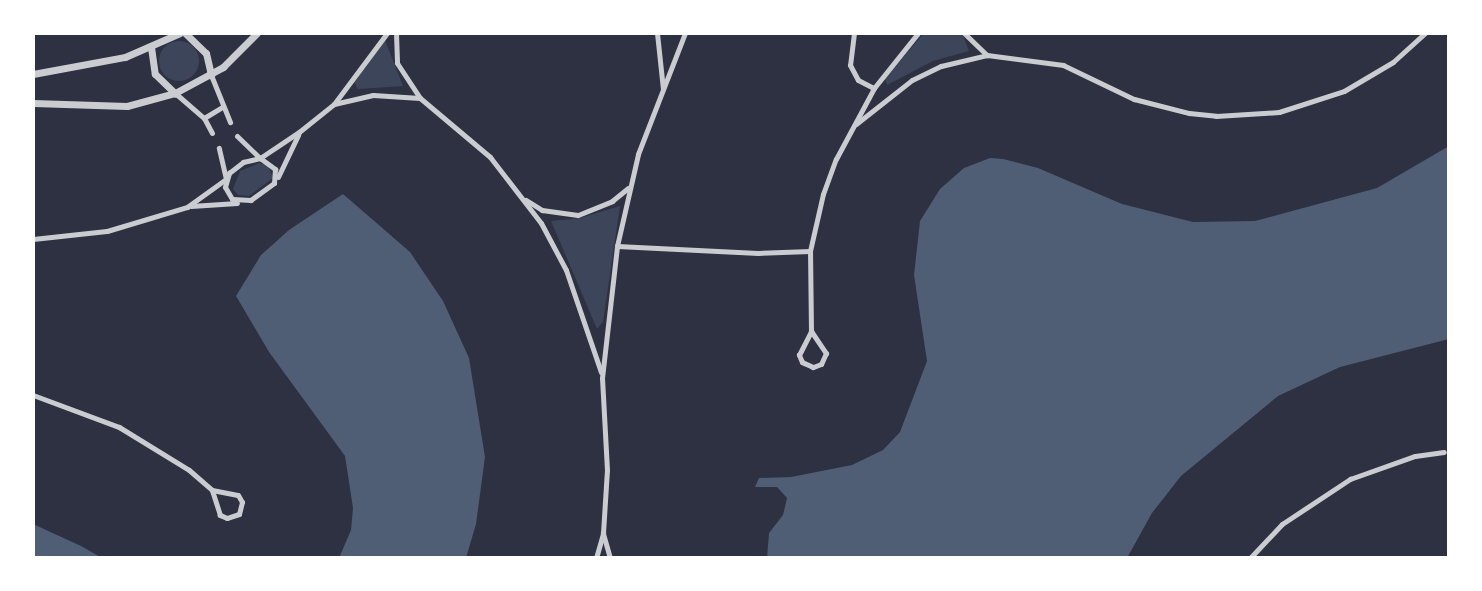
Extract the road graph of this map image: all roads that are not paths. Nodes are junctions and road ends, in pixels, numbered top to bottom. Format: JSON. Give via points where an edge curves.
{"nodes":[{"id":1,"x":182,"y":33,"type":"edge"},
{"id":2,"x":257,"y":33,"type":"edge"},
{"id":3,"x":387,"y":33,"type":"edge"},
{"id":4,"x":396,"y":33,"type":"edge"},
{"id":5,"x":657,"y":33,"type":"edge"},
{"id":6,"x":685,"y":33,"type":"edge"},
{"id":7,"x":854,"y":33,"type":"edge"},
{"id":8,"x":918,"y":33,"type":"edge"},
{"id":9,"x":964,"y":33,"type":"edge"},
{"id":10,"x":1425,"y":33,"type":"edge"},
{"id":11,"x":151,"y":47,"type":"junction"},
{"id":12,"x":987,"y":55,"type":"junction"},
{"id":13,"x":33,"y":74,"type":"edge"},
{"id":14,"x":211,"y":75,"type":"junction"},
{"id":15,"x":874,"y":88,"type":"junction"},
{"id":16,"x":663,"y":92,"type":"junction"},
{"id":17,"x":175,"y":93,"type":"junction"},
{"id":18,"x":420,"y":98,"type":"junction"},
{"id":19,"x":33,"y":103,"type":"edge"},
{"id":20,"x":334,"y":104,"type":"junction"},
{"id":21,"x":222,"y":107,"type":"junction"},
{"id":22,"x":204,"y":118,"type":"junction"},
{"id":23,"x":230,"y":122,"type":"dead end"},
{"id":24,"x":856,"y":124,"type":"junction"},
{"id":25,"x":299,"y":132,"type":"junction"},
{"id":26,"x":212,"y":133,"type":"dead end"},
{"id":27,"x":237,"y":136,"type":"dead end"},
{"id":28,"x":219,"y":148,"type":"dead end"},
{"id":29,"x":260,"y":158,"type":"junction"},
{"id":30,"x":226,"y":179,"type":"junction"},
{"id":31,"x":276,"y":179,"type":"junction"},
{"id":32,"x":628,"y":188,"type":"junction"},
{"id":33,"x":524,"y":198,"type":"junction"},
{"id":34,"x":243,"y":203,"type":"junction"},
{"id":35,"x":187,"y":207,"type":"junction"},
{"id":36,"x":33,"y":239,"type":"edge"},
{"id":37,"x":617,"y":246,"type":"junction"},
{"id":38,"x":810,"y":251,"type":"junction"},
{"id":39,"x":811,"y":331,"type":"junction"},
{"id":40,"x":602,"y":379,"type":"junction"},
{"id":41,"x":33,"y":395,"type":"edge"},
{"id":42,"x":1447,"y":451,"type":"edge"},
{"id":43,"x":212,"y":490,"type":"junction"},
{"id":44,"x":603,"y":533,"type":"junction"},
{"id":45,"x":596,"y":558,"type":"edge"},
{"id":46,"x":610,"y":558,"type":"edge"},
{"id":47,"x":1250,"y":558,"type":"edge"}],
"edges":[{"from":1,"to":11,"type":"street"},
{"from":1,"to":14,"type":"street","via":[[206,53]]},
{"from":2,"to":14,"type":"street"},
{"from":3,"to":20,"type":"street"},
{"from":4,"to":18,"type":"street","via":[[397,63]]},
{"from":5,"to":16,"type":"street"},
{"from":6,"to":16,"type":"street"},
{"from":7,"to":15,"type":"street","via":[[850,65],[858,80]]},
{"from":8,"to":15,"type":"street"},
{"from":9,"to":12,"type":"street"},
{"from":10,"to":12,"type":"street","via":[[1392,62],[1344,91],[1311,104],[1248,115],[1175,110],[1133,99],[1063,65],[1038,58]]},
{"from":11,"to":13,"type":"street","via":[[75,70]]},
{"from":11,"to":17,"type":"street","via":[[155,75]]},
{"from":12,"to":24,"type":"street","via":[[941,66],[912,80]]},
{"from":14,"to":17,"type":"street"},
{"from":14,"to":21,"type":"street"},
{"from":15,"to":24,"type":"street"},
{"from":16,"to":32,"type":"street"},
{"from":17,"to":19,"type":"street","via":[[127,106]]},
{"from":17,"to":22,"type":"street"},
{"from":18,"to":20,"type":"street","via":[[373,95]]},
{"from":18,"to":33,"type":"street","via":[[490,157]]},
{"from":20,"to":25,"type":"street"},
{"from":21,"to":22,"type":"street"},
{"from":21,"to":23,"type":"street"},
{"from":22,"to":26,"type":"street"},
{"from":24,"to":38,"type":"street","via":[[832,170]]},
{"from":25,"to":29,"type":"street"},
{"from":25,"to":31,"type":"street"},
{"from":27,"to":29,"type":"street"},
{"from":28,"to":30,"type":"street"},
{"from":29,"to":30,"type":"street","via":[[243,162]]},
{"from":29,"to":31,"type":"street","via":[[275,169]]},
{"from":30,"to":34,"type":"street","via":[[228,194]]},
{"from":30,"to":35,"type":"street"},
{"from":31,"to":34,"type":"street","via":[[263,194]]},
{"from":32,"to":33,"type":"street","via":[[612,201],[578,215],[542,210]]},
{"from":32,"to":37,"type":"street"},
{"from":33,"to":40,"type":"street","via":[[566,270]]},
{"from":34,"to":35,"type":"street"},
{"from":35,"to":36,"type":"street","via":[[107,230]]},
{"from":37,"to":38,"type":"street"},
{"from":37,"to":40,"type":"street"},
{"from":38,"to":39,"type":"street"},
{"from":39,"to":39,"type":"street","via":[[799,355],[813,367],[821,364],[825,353]]},
{"from":40,"to":44,"type":"street","via":[[607,470]]},
{"from":41,"to":43,"type":"street","via":[[86,412],[130,433]]},
{"from":42,"to":47,"type":"street","via":[[1415,456],[1350,479],[1282,524]]},
{"from":43,"to":43,"type":"street","via":[[220,515],[239,514],[242,502],[238,495]]},
{"from":44,"to":45,"type":"street"},
{"from":44,"to":46,"type":"street"}]}
